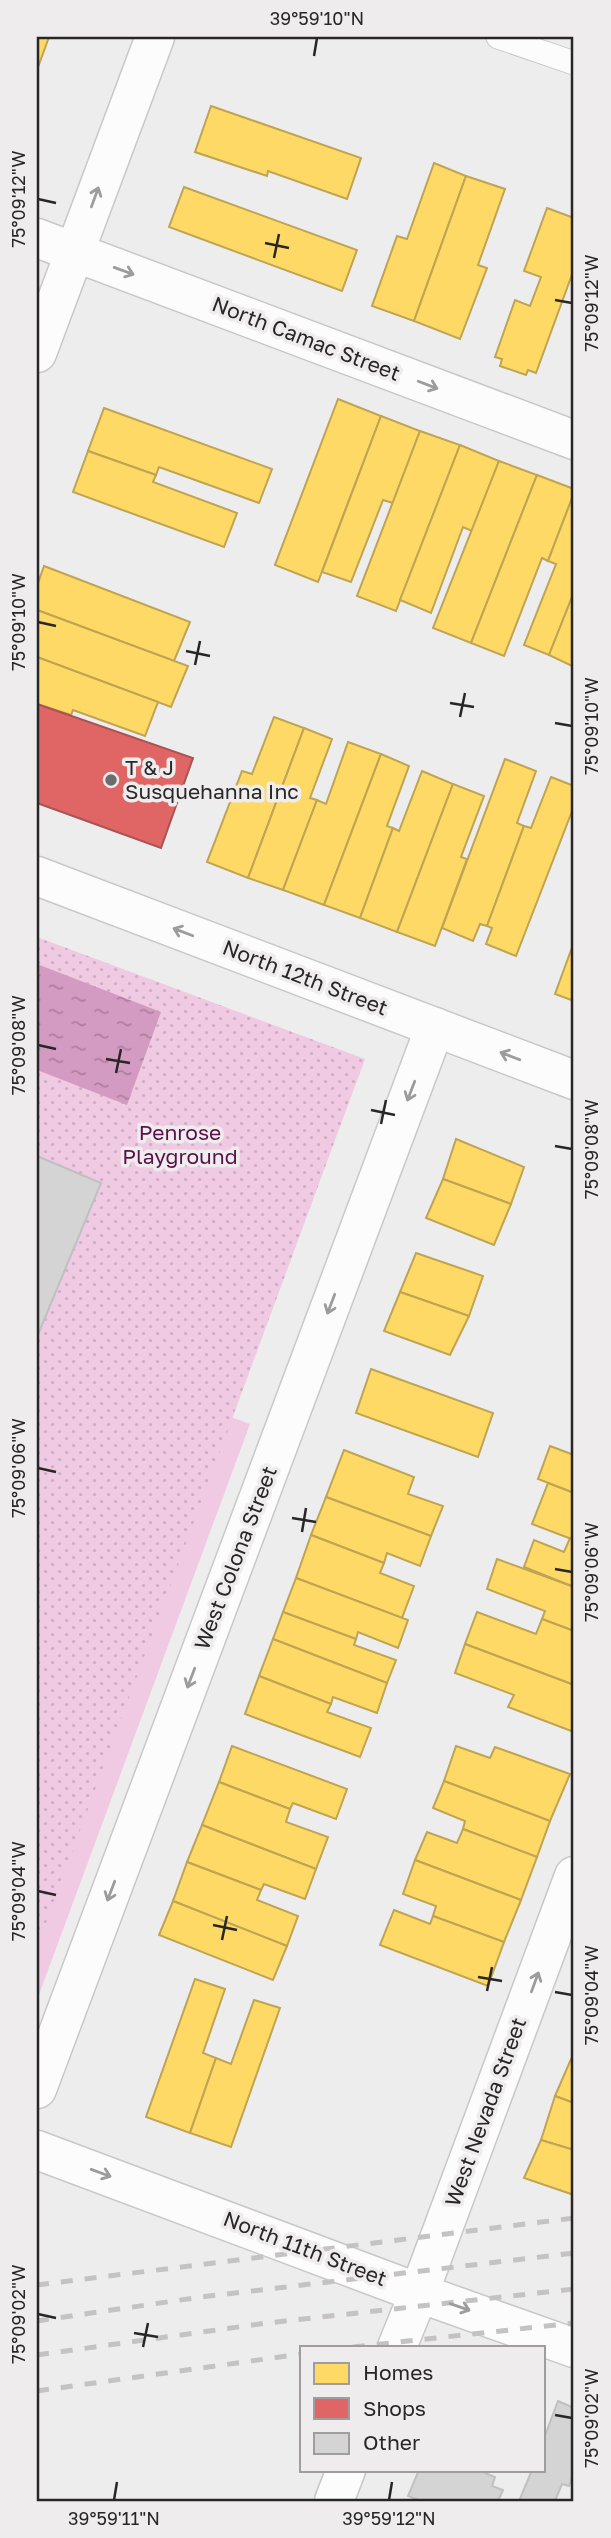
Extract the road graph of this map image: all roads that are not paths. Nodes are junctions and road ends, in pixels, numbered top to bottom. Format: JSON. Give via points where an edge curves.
{"nodes":[{"id":1,"x":155,"y":37,"type":"edge"},
{"id":2,"x":498,"y":37,"type":"edge"},
{"id":3,"x":574,"y":63,"type":"edge"},
{"id":4,"x":37,"y":239,"type":"edge"},
{"id":5,"x":74,"y":252,"type":"junction"},
{"id":6,"x":37,"y":353,"type":"edge"},
{"id":7,"x":574,"y":440,"type":"edge"},
{"id":8,"x":37,"y":876,"type":"edge"},
{"id":9,"x":435,"y":1027,"type":"junction"},
{"id":10,"x":574,"y":1080,"type":"edge"},
{"id":11,"x":574,"y":1876,"type":"edge"},
{"id":12,"x":37,"y":2089,"type":"edge"},
{"id":13,"x":37,"y":2150,"type":"edge"},
{"id":14,"x":419,"y":2293,"type":"junction"},
{"id":15,"x":397,"y":2346,"type":"edge"},
{"id":16,"x":574,"y":2348,"type":"edge"},
{"id":17,"x":345,"y":2472,"type":"edge"},
{"id":18,"x":334,"y":2501,"type":"edge"}],
"edges":[{"from":5,"to":1,"type":"street","one_way":true},
{"from":2,"to":3,"type":"lane"},
{"from":4,"to":5,"type":"street","name":"North Camac Street"},
{"from":5,"to":6,"type":"street"},
{"from":5,"to":7,"type":"street","name":"North Camac Street","one_way":true},
{"from":9,"to":8,"type":"street","name":"North 12th Street","one_way":true},
{"from":10,"to":9,"type":"street","name":"North 12th Street","one_way":true},
{"from":9,"to":12,"type":"street","name":"West Colona Street","one_way":true},
{"from":14,"to":11,"type":"street","name":"West Nevada Street","one_way":true},
{"from":13,"to":14,"type":"street","name":"North 11th Street","one_way":true},
{"from":14,"to":15,"type":"street","name":"West Nevada Street"},
{"from":14,"to":16,"type":"street","name":"North 11th Street","one_way":true},
{"from":17,"to":18,"type":"street"}]}
